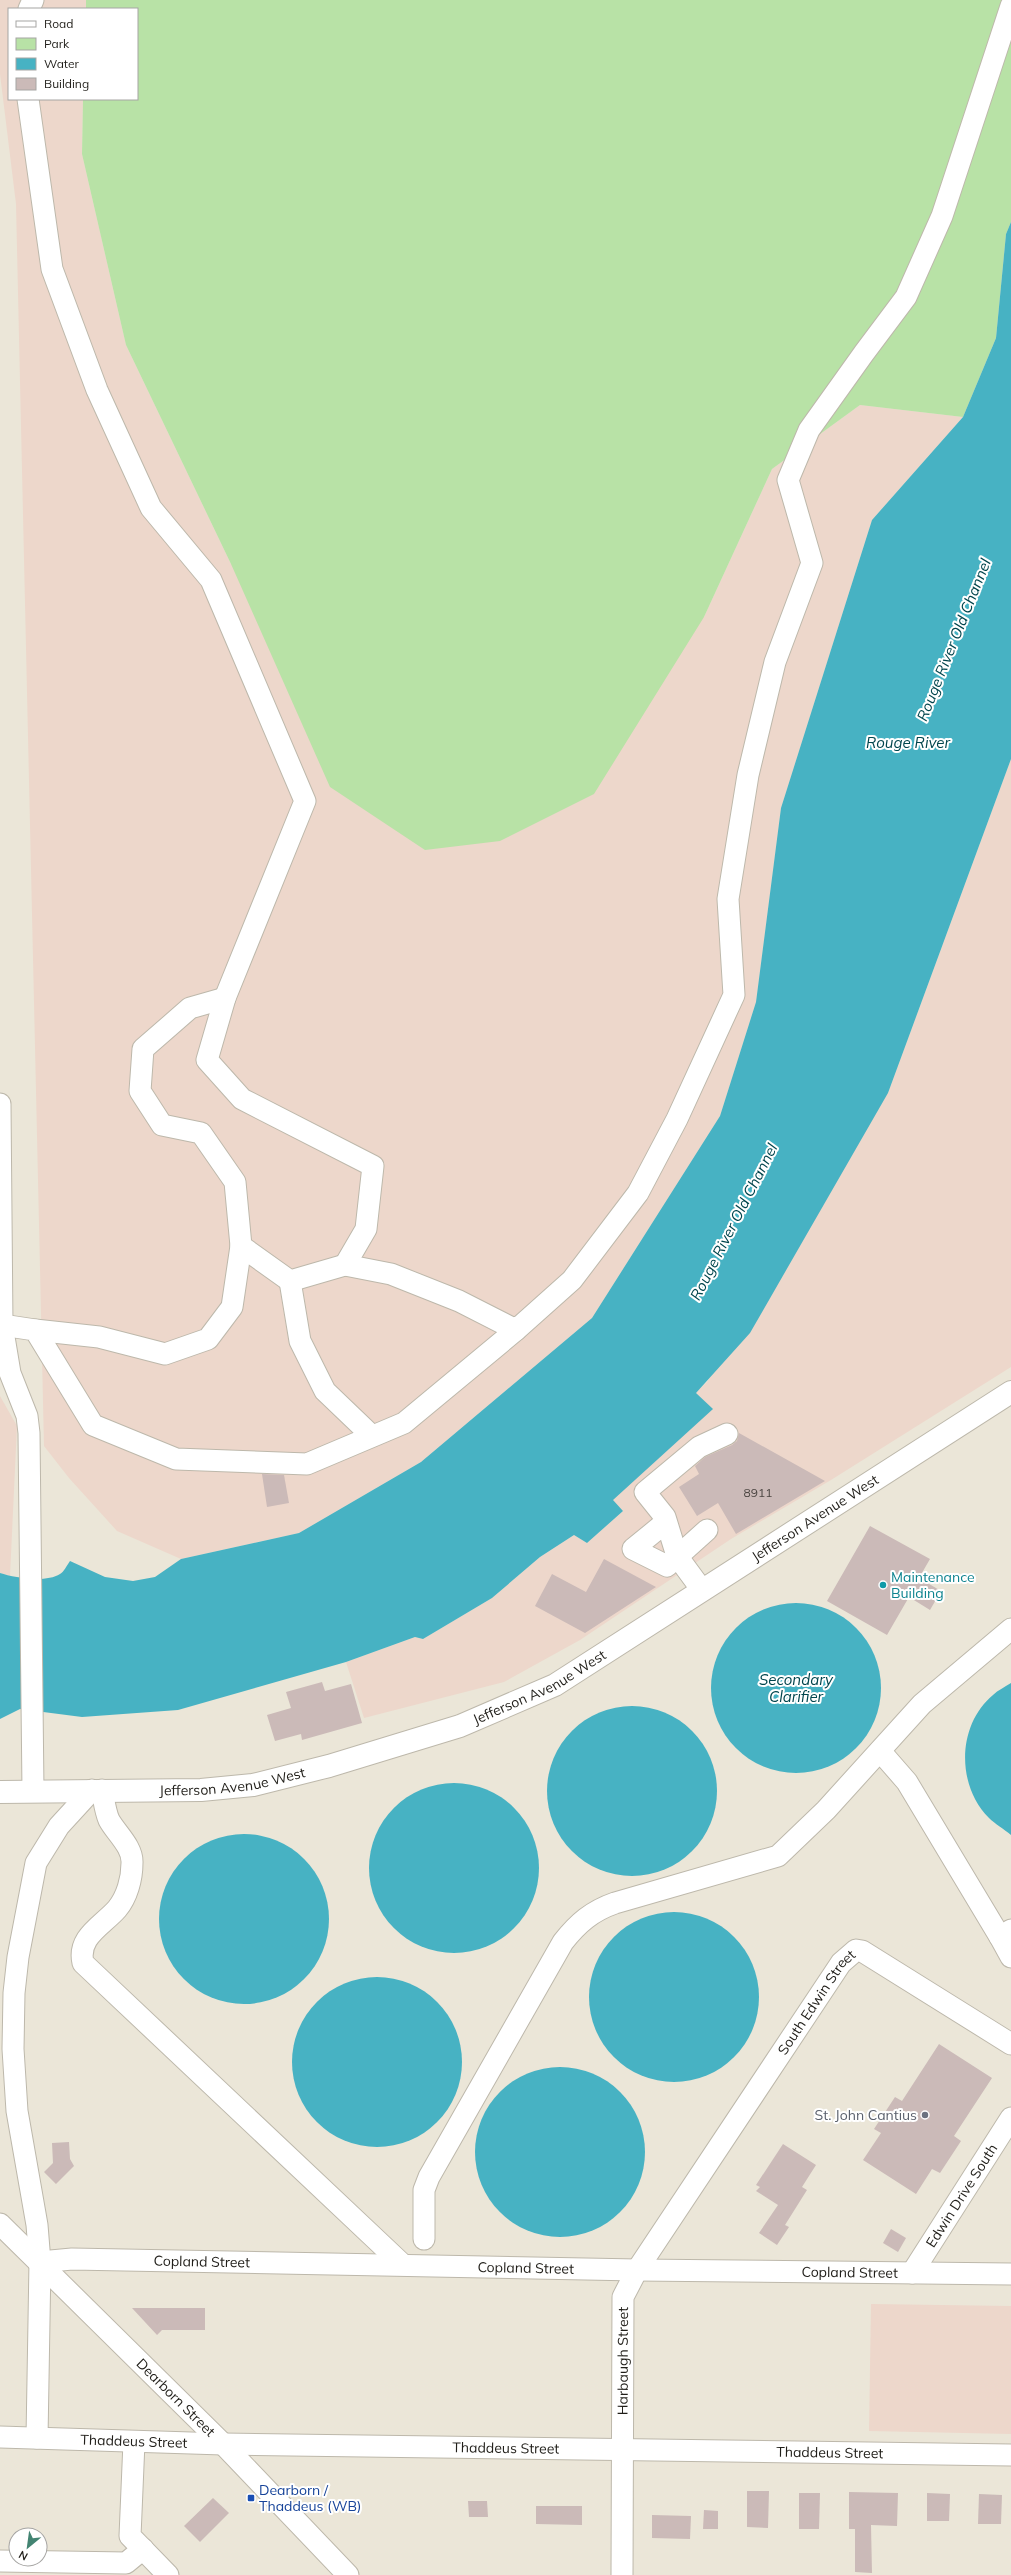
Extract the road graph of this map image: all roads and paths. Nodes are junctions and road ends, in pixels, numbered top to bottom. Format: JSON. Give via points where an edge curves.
{"nodes":[{"id":1,"x":1011,"y":6,"type":"edge"},
{"id":2,"x":28,"y":100,"type":"edge"},
{"id":3,"x":226,"y":998,"type":"junction"},
{"id":4,"x":0,"y":1104,"type":"edge"},
{"id":5,"x":241,"y":1246,"type":"junction"},
{"id":6,"x":345,"y":1265,"type":"junction"},
{"id":7,"x":290,"y":1281,"type":"junction"},
{"id":8,"x":2,"y":1325,"type":"junction"},
{"id":9,"x":36,"y":1330,"type":"junction"},
{"id":10,"x":516,"y":1330,"type":"junction"},
{"id":11,"x":1011,"y":1392,"type":"edge"},
{"id":12,"x":726,"y":1434,"type":"dead end"},
{"id":13,"x":372,"y":1436,"type":"junction"},
{"id":14,"x":666,"y":1522,"type":"junction"},
{"id":15,"x":707,"y":1530,"type":"dead end"},
{"id":16,"x":677,"y":1556,"type":"junction"},
{"id":17,"x":702,"y":1590,"type":"junction"},
{"id":18,"x":1011,"y":1629,"type":"edge"},
{"id":19,"x":880,"y":1751,"type":"junction"},
{"id":20,"x":97,"y":1790,"type":"junction"},
{"id":21,"x":34,"y":1791,"type":"junction"},
{"id":22,"x":0,"y":1792,"type":"edge"},
{"id":23,"x":1006,"y":1933,"type":"edge"},
{"id":24,"x":1011,"y":1957,"type":"edge"},
{"id":25,"x":1011,"y":2044,"type":"edge"},
{"id":26,"x":743,"y":2110,"type":"joint"},
{"id":27,"x":1011,"y":2118,"type":"edge"},
{"id":28,"x":0,"y":2224,"type":"edge"},
{"id":29,"x":424,"y":2239,"type":"dead end"},
{"id":30,"x":40,"y":2262,"type":"junction"},
{"id":31,"x":402,"y":2264,"type":"junction"},
{"id":32,"x":637,"y":2270,"type":"junction"},
{"id":33,"x":912,"y":2273,"type":"junction"},
{"id":34,"x":1011,"y":2274,"type":"edge"},
{"id":35,"x":0,"y":2437,"type":"edge"},
{"id":36,"x":37,"y":2438,"type":"junction"},
{"id":37,"x":134,"y":2442,"type":"junction"},
{"id":38,"x":223,"y":2444,"type":"junction"},
{"id":39,"x":623,"y":2450,"type":"junction"},
{"id":40,"x":1011,"y":2455,"type":"edge"},
{"id":41,"x":143,"y":2549,"type":"junction"},
{"id":42,"x":0,"y":2561,"type":"edge"},
{"id":43,"x":168,"y":2575,"type":"edge"},
{"id":44,"x":348,"y":2575,"type":"edge"},
{"id":45,"x":622,"y":2575,"type":"edge"}],
"edges":[{"from":1,"to":10,"type":"street","via":[[942,216],[906,297],[809,430],[788,480],[812,563],[775,662],[748,775],[728,899],[734,995],[677,1119],[638,1193],[572,1280]]},
{"from":2,"to":3,"type":"street","via":[[52,268],[97,390],[151,508],[211,580],[304,801]]},
{"from":3,"to":5,"type":"street","via":[[190,1008],[143,1049],[140,1091],[162,1125],[201,1133],[235,1182]]},
{"from":3,"to":6,"type":"street","via":[[207,1060],[242,1099],[373,1166],[366,1229]]},
{"from":4,"to":8,"type":"street"},
{"from":5,"to":7,"type":"street"},
{"from":5,"to":9,"type":"street","via":[[232,1307],[208,1339],[164,1354],[99,1337]]},
{"from":6,"to":7,"type":"street"},
{"from":6,"to":10,"type":"street","via":[[391,1274],[459,1301]]},
{"from":7,"to":13,"type":"street","via":[[300,1341],[325,1391]]},
{"from":8,"to":9,"type":"street"},
{"from":8,"to":21,"type":"street","via":[[12,1384],[27,1416]]},
{"from":9,"to":13,"type":"street","via":[[93,1425],[176,1459],[307,1464]]},
{"from":10,"to":13,"type":"street","via":[[404,1423]]},
{"from":11,"to":17,"type":"main road","name":"Jefferson Avenue West"},
{"from":12,"to":14,"type":"street","via":[[698,1447],[645,1492],[665,1517]]},
{"from":14,"to":16,"type":"street"},
{"from":14,"to":16,"type":"street","via":[[633,1549],[667,1566]]},
{"from":15,"to":16,"type":"street"},
{"from":16,"to":17,"type":"street"},
{"from":17,"to":20,"type":"main road","name":"Jefferson Avenue West","via":[[555,1685],[460,1726],[329,1766],[253,1785],[201,1790]]},
{"from":18,"to":19,"type":"street","via":[[922,1704]]},
{"from":19,"to":23,"type":"street","via":[[906,1782]]},
{"from":19,"to":29,"type":"street","via":[[826,1810],[778,1856],[615,1903],[598,1909],[574,1927],[429,2177],[424,2190]]},
{"from":20,"to":21,"type":"main road","name":"Jefferson Avenue West"},
{"from":20,"to":30,"type":"street","via":[[48,1840],[36,1863],[16,1971],[13,2049],[17,2111],[37,2225]]},
{"from":20,"to":31,"type":"street","via":[[109,1820],[129,1850],[133,1862],[124,1898],[117,1909],[84,1943],[80,1953],[82,1963]]},
{"from":21,"to":22,"type":"main road","name":"Jefferson Avenue West"},
{"from":23,"to":24,"type":"street"},
{"from":25,"to":26,"type":"street","name":"South Edwin Street","via":[[873,1956],[856,1950],[841,1963]]},
{"from":26,"to":32,"type":"street","name":"Harbaugh Street"},
{"from":27,"to":33,"type":"street","name":"Edwin Drive South"},
{"from":28,"to":30,"type":"street","name":"Dearborn Street"},
{"from":30,"to":31,"type":"street","name":"Copland Street","via":[[72,2259]]},
{"from":30,"to":36,"type":"street"},
{"from":30,"to":38,"type":"street","name":"Dearborn Street"},
{"from":31,"to":32,"type":"street","name":"Copland Street"},
{"from":32,"to":33,"type":"street","name":"Copland Street"},
{"from":32,"to":39,"type":"street","name":"Harbaugh Street","via":[[623,2297]]},
{"from":33,"to":34,"type":"street","name":"Copland Street"},
{"from":35,"to":36,"type":"street","name":"Thaddeus Street"},
{"from":36,"to":37,"type":"street","name":"Thaddeus Street"},
{"from":37,"to":38,"type":"street","name":"Thaddeus Street"},
{"from":37,"to":41,"type":"street","via":[[130,2536]]},
{"from":38,"to":39,"type":"street","name":"Thaddeus Street"},
{"from":38,"to":44,"type":"street","name":"Dearborn Street"},
{"from":39,"to":40,"type":"street","name":"Thaddeus Street"},
{"from":39,"to":45,"type":"street","name":"Harbaugh Street"},
{"from":41,"to":42,"type":"street","via":[[126,2563]]},
{"from":41,"to":43,"type":"street"}]}
